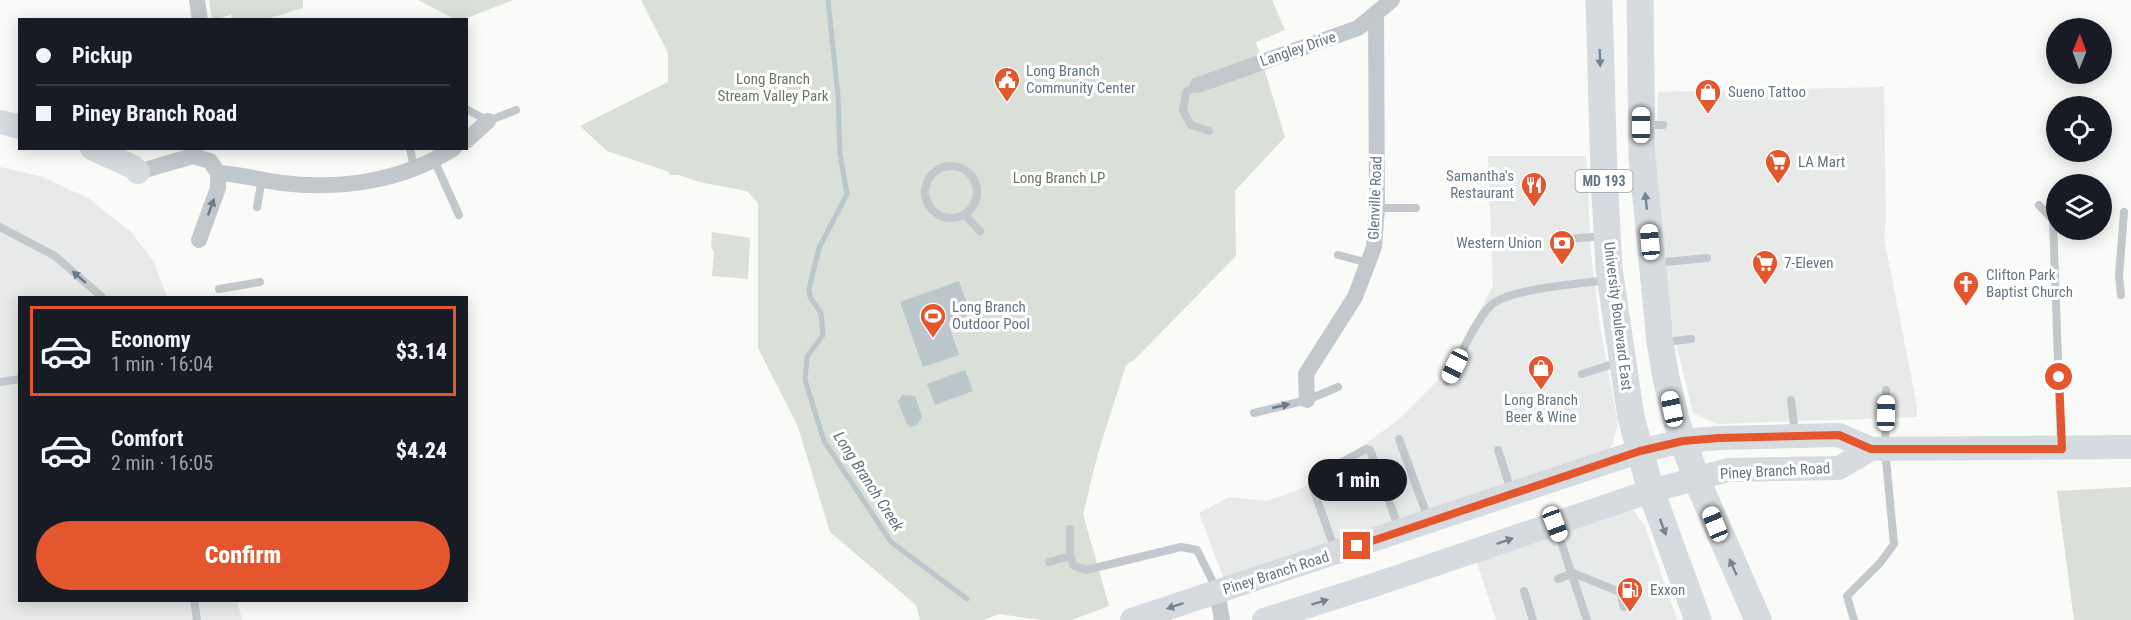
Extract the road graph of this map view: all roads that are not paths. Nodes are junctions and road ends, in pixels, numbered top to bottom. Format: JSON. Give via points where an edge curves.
{"nodes":[{"id":1,"x":197,"y":0,"type":"edge"},
{"id":2,"x":1392,"y":0,"type":"edge"},
{"id":3,"x":1599,"y":0,"type":"edge"},
{"id":4,"x":1640,"y":0,"type":"edge"},
{"id":5,"x":1376,"y":14,"type":"junction"},
{"id":6,"x":200,"y":18,"type":"edge"},
{"id":7,"x":1197,"y":85,"type":"joint"},
{"id":8,"x":468,"y":110,"type":"edge"},
{"id":9,"x":516,"y":110,"type":"dead end"},
{"id":10,"x":488,"y":121,"type":"junction"},
{"id":11,"x":0,"y":122,"type":"edge"},
{"id":12,"x":18,"y":126,"type":"edge"},
{"id":13,"x":1209,"y":131,"type":"dead end"},
{"id":14,"x":468,"y":139,"type":"edge"},
{"id":15,"x":96,"y":150,"type":"edge"},
{"id":16,"x":411,"y":150,"type":"edge"},
{"id":17,"x":451,"y":150,"type":"edge"},
{"id":18,"x":195,"y":152,"type":"edge"},
{"id":19,"x":434,"y":160,"type":"junction"},
{"id":20,"x":414,"y":168,"type":"junction"},
{"id":21,"x":138,"y":172,"type":"joint"},
{"id":22,"x":218,"y":173,"type":"junction"},
{"id":23,"x":262,"y":179,"type":"junction"},
{"id":24,"x":2039,"y":206,"type":"dead end"},
{"id":25,"x":257,"y":207,"type":"dead end"},
{"id":26,"x":1377,"y":208,"type":"junction"},
{"id":27,"x":1416,"y":208,"type":"dead end"},
{"id":28,"x":2124,"y":212,"type":"dead end"},
{"id":29,"x":459,"y":215,"type":"dead end"},
{"id":30,"x":965,"y":215,"type":"junction"},
{"id":31,"x":0,"y":227,"type":"edge"},
{"id":32,"x":980,"y":231,"type":"dead end"},
{"id":33,"x":1607,"y":236,"type":"junction"},
{"id":34,"x":1569,"y":239,"type":"dead end"},
{"id":35,"x":199,"y":240,"type":"dead end"},
{"id":36,"x":1338,"y":255,"type":"dead end"},
{"id":37,"x":1707,"y":258,"type":"dead end"},
{"id":38,"x":1368,"y":263,"type":"junction"},
{"id":39,"x":1652,"y":263,"type":"junction"},
{"id":40,"x":1611,"y":279,"type":"junction"},
{"id":41,"x":260,"y":282,"type":"dead end"},
{"id":42,"x":219,"y":289,"type":"dead end"},
{"id":43,"x":2121,"y":295,"type":"dead end"},
{"id":44,"x":101,"y":296,"type":"edge"},
{"id":45,"x":1691,"y":339,"type":"dead end"},
{"id":46,"x":1660,"y":342,"type":"junction"},
{"id":47,"x":1622,"y":361,"type":"junction"},
{"id":48,"x":1582,"y":374,"type":"dead end"},
{"id":49,"x":18,"y":379,"type":"edge"},
{"id":50,"x":0,"y":382,"type":"edge"},
{"id":51,"x":1447,"y":382,"type":"dead end"},
{"id":52,"x":1338,"y":387,"type":"dead end"},
{"id":53,"x":1886,"y":390,"type":"dead end"},
{"id":54,"x":1307,"y":400,"type":"junction"},
{"id":55,"x":1791,"y":400,"type":"dead end"},
{"id":56,"x":1254,"y":412,"type":"dead end"},
{"id":57,"x":1796,"y":436,"type":"junction"},
{"id":58,"x":1399,"y":440,"type":"dead end"},
{"id":59,"x":1683,"y":441,"type":"junction"},
{"id":60,"x":2131,"y":447,"type":"edge"},
{"id":61,"x":1878,"y":449,"type":"junction"},
{"id":62,"x":2062,"y":449,"type":"junction"},
{"id":63,"x":1498,"y":450,"type":"dead end"},
{"id":64,"x":1640,"y":451,"type":"junction"},
{"id":65,"x":1696,"y":478,"type":"junction"},
{"id":66,"x":1650,"y":491,"type":"junction"},
{"id":67,"x":1513,"y":493,"type":"junction"},
{"id":68,"x":1430,"y":522,"type":"junction"},
{"id":69,"x":1555,"y":524,"type":"junction"},
{"id":70,"x":1070,"y":529,"type":"dead end"},
{"id":71,"x":1400,"y":531,"type":"junction"},
{"id":72,"x":1336,"y":553,"type":"junction"},
{"id":73,"x":1071,"y":556,"type":"junction"},
{"id":74,"x":1049,"y":562,"type":"dead end"},
{"id":75,"x":1573,"y":573,"type":"junction"},
{"id":76,"x":1558,"y":579,"type":"dead end"},
{"id":77,"x":1524,"y":591,"type":"dead end"},
{"id":78,"x":1218,"y":592,"type":"junction"},
{"id":79,"x":194,"y":602,"type":"edge"},
{"id":80,"x":1624,"y":607,"type":"dead end"},
{"id":81,"x":196,"y":620,"type":"edge"},
{"id":82,"x":1132,"y":620,"type":"edge"},
{"id":83,"x":1222,"y":620,"type":"edge"},
{"id":84,"x":1264,"y":620,"type":"edge"},
{"id":85,"x":1533,"y":620,"type":"edge"},
{"id":86,"x":1587,"y":620,"type":"edge"},
{"id":87,"x":1698,"y":620,"type":"edge"},
{"id":88,"x":1758,"y":620,"type":"edge"},
{"id":89,"x":1854,"y":620,"type":"edge"}],
"edges":[{"from":1,"to":6,"type":"street"},
{"from":2,"to":5,"type":"street","name":"Langley Drive"},
{"from":3,"to":33,"type":"main road","name":"University Boulevard East","number":"MD 193","one_way":true,"via":[[1592,175]]},
{"from":39,"to":4,"type":"main road","number":"MD 193","one_way":true,"via":[[1642,157],[1652,125]]},
{"from":5,"to":7,"type":"street","name":"Langley Drive","via":[[1358,28]]},
{"from":5,"to":26,"type":"street","name":"Glenville Road"},
{"from":7,"to":13,"type":"lane","via":[[1186,92],[1183,111],[1191,125]]},
{"from":8,"to":10,"type":"lane"},
{"from":9,"to":10,"type":"lane"},
{"from":10,"to":14,"type":"street"},
{"from":11,"to":12,"type":"main road"},
{"from":15,"to":21,"type":"main road"},
{"from":16,"to":20,"type":"lane"},
{"from":17,"to":19,"type":"street"},
{"from":18,"to":21,"type":"street"},
{"from":18,"to":22,"type":"street","via":[[210,161]]},
{"from":19,"to":20,"type":"street"},
{"from":19,"to":29,"type":"lane"},
{"from":20,"to":23,"type":"street","via":[[355,184],[319,186]]},
{"from":22,"to":23,"type":"street"},
{"from":35,"to":22,"type":"street","one_way":true,"via":[[218,188]]},
{"from":23,"to":25,"type":"lane"},
{"from":24,"to":62,"type":"lane","via":[[2053,220]]},
{"from":26,"to":27,"type":"lane"},
{"from":26,"to":38,"type":"street","name":"Glenville Road","via":[[1374,248]]},
{"from":28,"to":43,"type":"lane"},
{"from":30,"to":30,"type":"lane","via":[[976,201],[976,183],[964,169],[946,166],[927,182],[928,206],[941,217]]},
{"from":30,"to":32,"type":"lane"},
{"from":44,"to":31,"type":"lane","one_way":true,"via":[[55,256]]},
{"from":33,"to":34,"type":"lane"},
{"from":33,"to":40,"type":"main road","name":"University Boulevard East","number":"MD 193"},
{"from":36,"to":38,"type":"lane"},
{"from":37,"to":39,"type":"lane"},
{"from":38,"to":54,"type":"street","name":"Glenville Road","via":[[1355,297],[1306,374]]},
{"from":39,"to":46,"type":"main road","number":"MD 193"},
{"from":40,"to":47,"type":"main road","name":"University Boulevard East","number":"MD 193"},
{"from":40,"to":51,"type":"lane","via":[[1516,293],[1492,303],[1472,332]]},
{"from":41,"to":42,"type":"lane"},
{"from":45,"to":46,"type":"lane"},
{"from":46,"to":59,"type":"main road","number":"MD 193","via":[[1672,409]]},
{"from":47,"to":48,"type":"lane"},
{"from":47,"to":64,"type":"main road","name":"University Boulevard East","number":"MD 193"},
{"from":49,"to":50,"type":"lane"},
{"from":52,"to":54,"type":"lane"},
{"from":53,"to":61,"type":"lane"},
{"from":56,"to":54,"type":"lane","one_way":true},
{"from":55,"to":57,"type":"lane"},
{"from":57,"to":59,"type":"main road","name":"Piney Branch Road"},
{"from":57,"to":61,"type":"main road","name":"Piney Branch Road","via":[[1839,435]]},
{"from":58,"to":68,"type":"lane"},
{"from":59,"to":64,"type":"main road","name":"Piney Branch Road"},
{"from":59,"to":65,"type":"main road","number":"MD 193"},
{"from":60,"to":62,"type":"main road","name":"Piney Branch Road"},
{"from":61,"to":62,"type":"main road","name":"Piney Branch Road"},
{"from":61,"to":65,"type":"main road","name":"Piney Branch Road","via":[[1839,468],[1728,470]]},
{"from":61,"to":89,"type":"lane","via":[[1894,544],[1847,596]]},
{"from":63,"to":67,"type":"lane"},
{"from":64,"to":66,"type":"main road","name":"University Boulevard East","number":"MD 193"},
{"from":64,"to":67,"type":"main road","name":"Piney Branch Road"},
{"from":65,"to":66,"type":"main road","name":"Piney Branch Road"},
{"from":88,"to":65,"type":"main road","number":"MD 193","one_way":true},
{"from":66,"to":69,"type":"main road","name":"Piney Branch Road"},
{"from":66,"to":87,"type":"main road","name":"University Boulevard East","number":"MD 193","one_way":true},
{"from":67,"to":68,"type":"main road","name":"Piney Branch Road"},
{"from":68,"to":71,"type":"main road","name":"Piney Branch Road"},
{"from":69,"to":75,"type":"lane"},
{"from":84,"to":69,"type":"main road","name":"Piney Branch Road","one_way":true},
{"from":70,"to":73,"type":"lane"},
{"from":71,"to":72,"type":"main road","name":"Piney Branch Road"},
{"from":71,"to":72,"type":"lane","via":[[1370,450],[1366,449],[1342,462],[1312,488]]},
{"from":72,"to":78,"type":"main road","name":"Piney Branch Road"},
{"from":73,"to":74,"type":"lane"},
{"from":73,"to":78,"type":"lane","via":[[1073,566],[1086,570],[1181,547],[1197,550]]},
{"from":75,"to":76,"type":"lane"},
{"from":75,"to":80,"type":"lane","via":[[1620,592]]},
{"from":75,"to":86,"type":"lane"},
{"from":77,"to":85,"type":"lane"},
{"from":78,"to":82,"type":"main road","name":"Piney Branch Road","one_way":true},
{"from":78,"to":83,"type":"street"},
{"from":79,"to":81,"type":"lane"}]}
